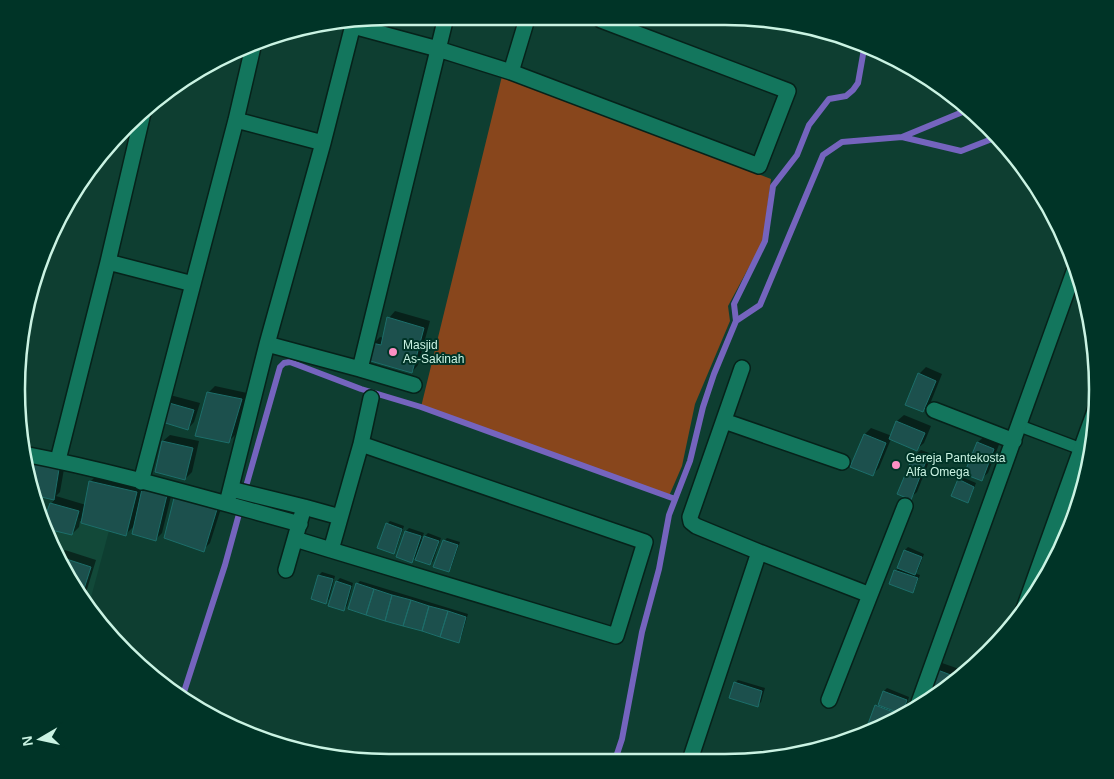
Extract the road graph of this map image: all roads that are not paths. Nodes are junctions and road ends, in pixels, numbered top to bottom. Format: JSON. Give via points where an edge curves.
{"nodes":[{"id":1,"x":444,"y":25,"type":"edge"},
{"id":2,"x":525,"y":25,"type":"edge"},
{"id":3,"x":614,"y":25,"type":"edge"},
{"id":4,"x":361,"y":26,"type":"edge"},
{"id":5,"x":352,"y":27,"type":"edge"},
{"id":6,"x":438,"y":49,"type":"junction"},
{"id":7,"x":252,"y":52,"type":"edge"},
{"id":8,"x":511,"y":72,"type":"junction"},
{"id":9,"x":236,"y":120,"type":"junction"},
{"id":10,"x":141,"y":123,"type":"edge"},
{"id":11,"x":323,"y":143,"type":"junction"},
{"id":12,"x":108,"y":262,"type":"junction"},
{"id":13,"x":1072,"y":278,"type":"edge"},
{"id":14,"x":192,"y":284,"type":"junction"},
{"id":15,"x":267,"y":344,"type":"junction"},
{"id":16,"x":742,"y":368,"type":"dead end"},
{"id":17,"x":360,"y":369,"type":"junction"},
{"id":18,"x":414,"y":385,"type":"dead end"},
{"id":19,"x":371,"y":398,"type":"dead end"},
{"id":20,"x":934,"y":410,"type":"dead end"},
{"id":21,"x":724,"y":421,"type":"junction"},
{"id":22,"x":1020,"y":426,"type":"junction"},
{"id":23,"x":1086,"y":434,"type":"edge"},
{"id":24,"x":1014,"y":441,"type":"junction"},
{"id":25,"x":361,"y":444,"type":"junction"},
{"id":26,"x":1081,"y":448,"type":"junction"},
{"id":27,"x":31,"y":455,"type":"edge"},
{"id":28,"x":58,"y":460,"type":"junction"},
{"id":29,"x":842,"y":462,"type":"dead end"},
{"id":30,"x":141,"y":482,"type":"junction"},
{"id":31,"x":229,"y":496,"type":"junction"},
{"id":32,"x":905,"y":506,"type":"dead end"},
{"id":33,"x":304,"y":507,"type":"junction"},
{"id":34,"x":340,"y":517,"type":"junction"},
{"id":35,"x":297,"y":532,"type":"junction"},
{"id":36,"x":331,"y":550,"type":"junction"},
{"id":37,"x":759,"y":552,"type":"junction"},
{"id":38,"x":286,"y":570,"type":"dead end"},
{"id":39,"x":1033,"y":584,"type":"edge"},
{"id":40,"x":870,"y":595,"type":"junction"},
{"id":41,"x":921,"y":697,"type":"edge"},
{"id":42,"x":829,"y":700,"type":"dead end"},
{"id":43,"x":692,"y":754,"type":"edge"}],
"edges":[{"from":1,"to":6,"type":"street"},
{"from":2,"to":8,"type":"street"},
{"from":3,"to":8,"type":"street","via":[[788,91],[759,166]]},
{"from":4,"to":6,"type":"street"},
{"from":5,"to":11,"type":"street"},
{"from":6,"to":8,"type":"street"},
{"from":6,"to":17,"type":"street"},
{"from":7,"to":9,"type":"street"},
{"from":9,"to":11,"type":"street"},
{"from":9,"to":14,"type":"street"},
{"from":10,"to":12,"type":"street"},
{"from":11,"to":15,"type":"street"},
{"from":12,"to":14,"type":"street"},
{"from":12,"to":28,"type":"street"},
{"from":13,"to":22,"type":"street"},
{"from":14,"to":30,"type":"street"},
{"from":15,"to":17,"type":"street"},
{"from":15,"to":31,"type":"street"},
{"from":16,"to":21,"type":"street"},
{"from":17,"to":18,"type":"street"},
{"from":19,"to":25,"type":"street"},
{"from":20,"to":24,"type":"street"},
{"from":21,"to":29,"type":"street"},
{"from":21,"to":37,"type":"street","via":[[690,517],[691,522]]},
{"from":22,"to":24,"type":"street"},
{"from":22,"to":26,"type":"lane"},
{"from":23,"to":26,"type":"street"},
{"from":24,"to":41,"type":"street"},
{"from":25,"to":34,"type":"street"},
{"from":25,"to":36,"type":"street","via":[[645,542],[616,636]]},
{"from":26,"to":39,"type":"street"},
{"from":27,"to":28,"type":"street"},
{"from":28,"to":30,"type":"street"},
{"from":30,"to":31,"type":"street"},
{"from":31,"to":33,"type":"street"},
{"from":31,"to":35,"type":"street"},
{"from":32,"to":40,"type":"street"},
{"from":33,"to":34,"type":"street"},
{"from":33,"to":35,"type":"street"},
{"from":34,"to":36,"type":"street"},
{"from":35,"to":36,"type":"street"},
{"from":35,"to":38,"type":"street"},
{"from":37,"to":40,"type":"street"},
{"from":37,"to":43,"type":"street"},
{"from":40,"to":42,"type":"street"}]}
